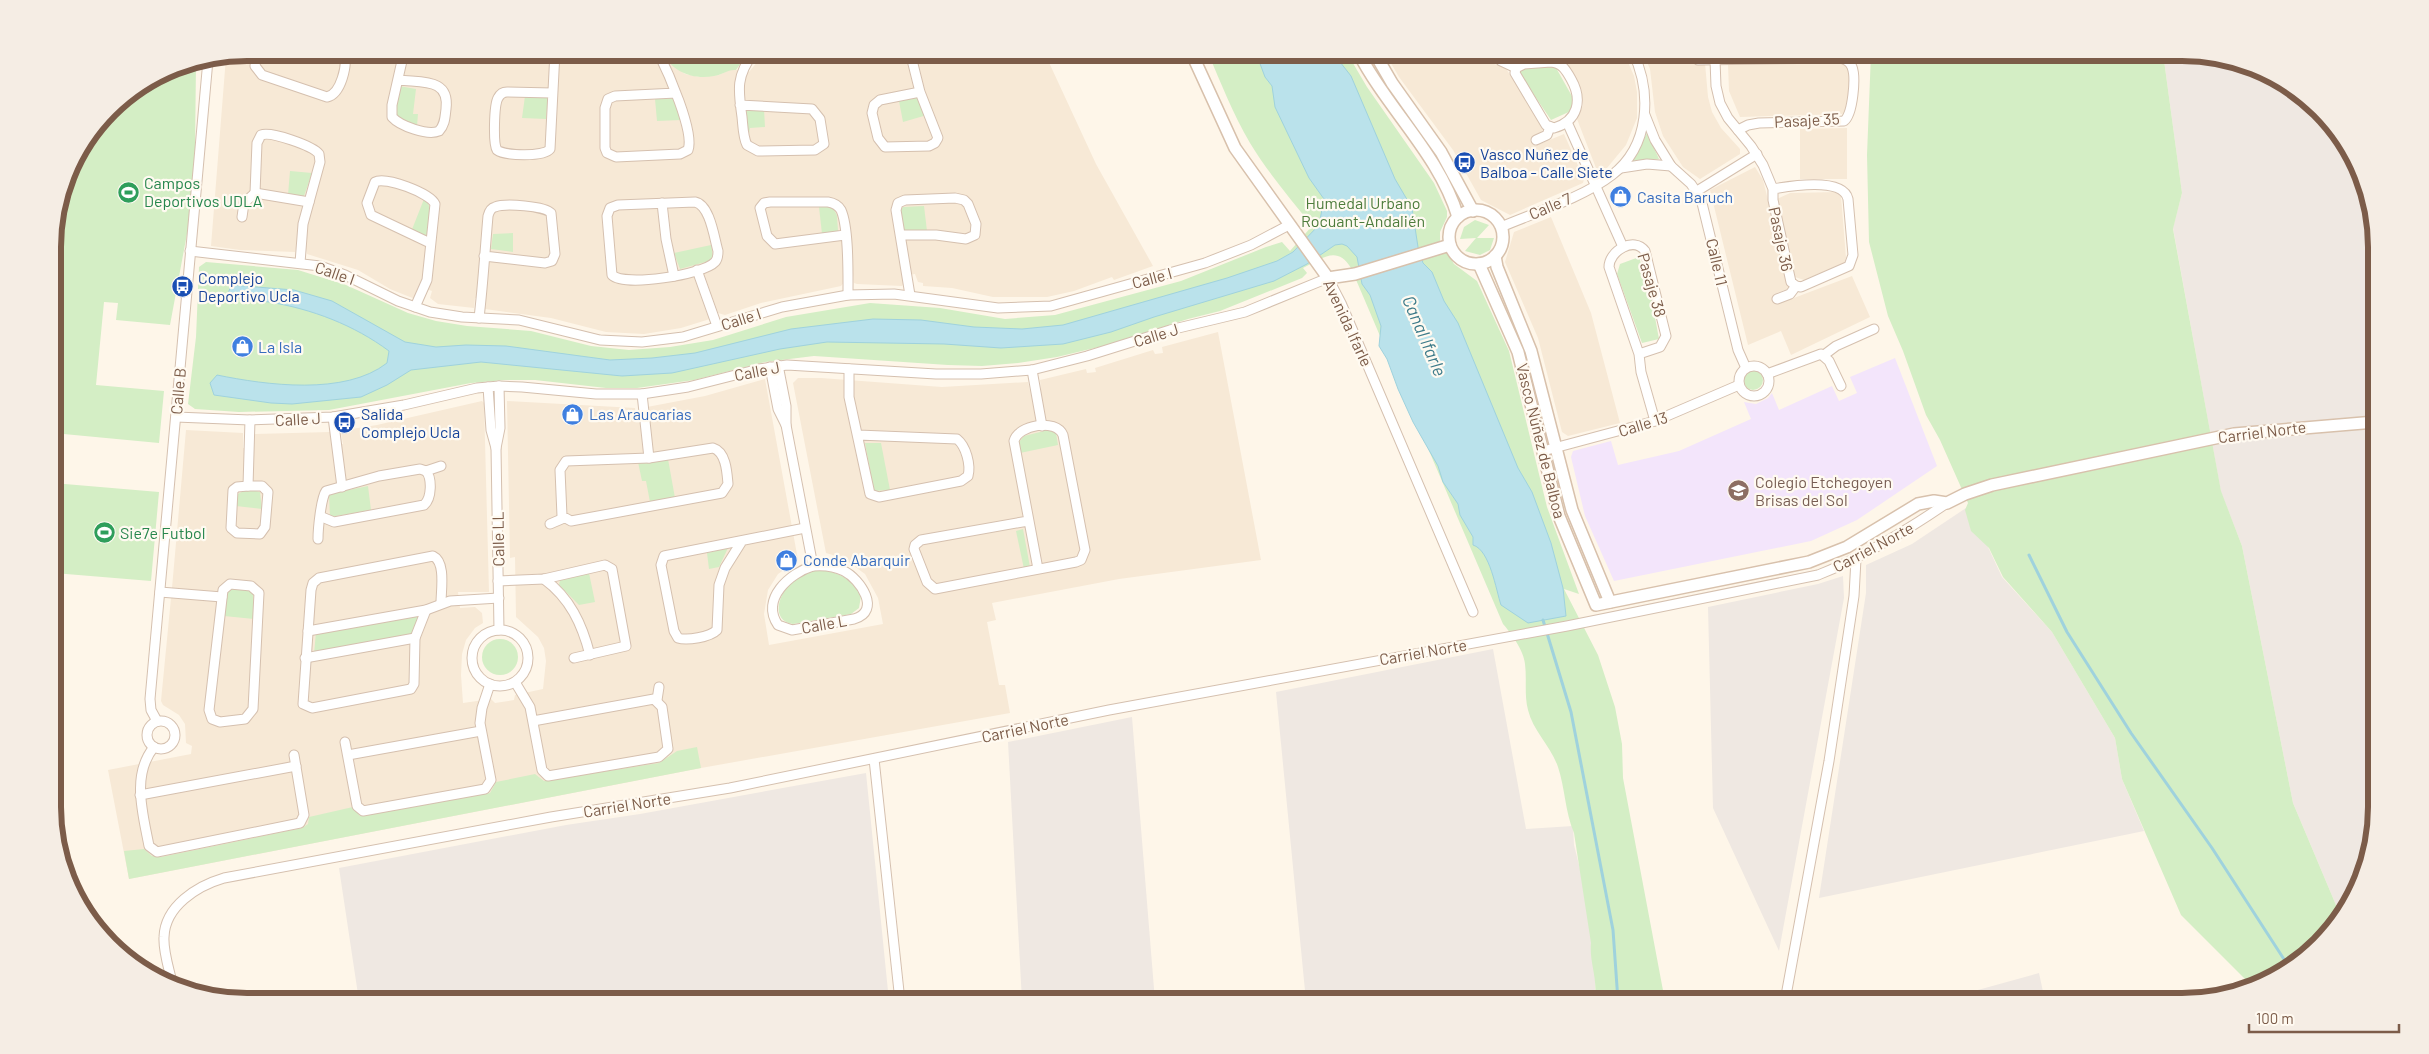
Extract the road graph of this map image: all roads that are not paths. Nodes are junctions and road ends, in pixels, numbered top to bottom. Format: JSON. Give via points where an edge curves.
{"nodes":[{"id":1,"x":256,"y":61,"type":"edge"},
{"id":2,"x":345,"y":61,"type":"edge"},
{"id":3,"x":402,"y":61,"type":"edge"},
{"id":4,"x":554,"y":61,"type":"edge"},
{"id":5,"x":662,"y":61,"type":"edge"},
{"id":6,"x":749,"y":61,"type":"edge"},
{"id":7,"x":912,"y":61,"type":"edge"},
{"id":8,"x":1195,"y":61,"type":"edge"},
{"id":9,"x":1363,"y":61,"type":"edge"},
{"id":10,"x":1379,"y":61,"type":"edge"},
{"id":11,"x":1503,"y":61,"type":"edge"},
{"id":12,"x":1636,"y":61,"type":"edge"},
{"id":13,"x":1715,"y":61,"type":"edge"},
{"id":14,"x":1849,"y":61,"type":"edge"},
{"id":15,"x":207,"y":66,"type":"edge"},
{"id":16,"x":1516,"y":68,"type":"junction"},
{"id":17,"x":399,"y":80,"type":"junction"},
{"id":18,"x":920,"y":92,"type":"junction"},
{"id":19,"x":552,"y":93,"type":"junction"},
{"id":20,"x":676,"y":93,"type":"junction"},
{"id":21,"x":740,"y":105,"type":"junction"},
{"id":22,"x":1645,"y":115,"type":"junction"},
{"id":23,"x":1567,"y":122,"type":"junction"},
{"id":24,"x":1550,"y":127,"type":"junction"},
{"id":25,"x":1738,"y":130,"type":"junction"},
{"id":26,"x":1536,"y":140,"type":"dead end"},
{"id":27,"x":1757,"y":154,"type":"junction"},
{"id":28,"x":1670,"y":166,"type":"junction"},
{"id":29,"x":1621,"y":168,"type":"junction"},
{"id":30,"x":1594,"y":186,"type":"junction"},
{"id":31,"x":1773,"y":189,"type":"junction"},
{"id":32,"x":1696,"y":191,"type":"junction"},
{"id":33,"x":255,"y":193,"type":"junction"},
{"id":34,"x":308,"y":202,"type":"junction"},
{"id":35,"x":662,"y":204,"type":"junction"},
{"id":36,"x":1473,"y":211,"type":"junction"},
{"id":37,"x":242,"y":217,"type":"dead end"},
{"id":38,"x":1458,"y":218,"type":"junction"},
{"id":39,"x":1289,"y":224,"type":"junction"},
{"id":40,"x":1501,"y":227,"type":"junction"},
{"id":41,"x":845,"y":235,"type":"junction"},
{"id":42,"x":901,"y":235,"type":"junction"},
{"id":43,"x":430,"y":243,"type":"junction"},
{"id":44,"x":1450,"y":245,"type":"junction"},
{"id":45,"x":1623,"y":247,"type":"junction"},
{"id":46,"x":190,"y":251,"type":"junction"},
{"id":47,"x":484,"y":256,"type":"junction"},
{"id":48,"x":1495,"y":256,"type":"junction"},
{"id":49,"x":300,"y":263,"type":"junction"},
{"id":50,"x":1479,"y":264,"type":"junction"},
{"id":51,"x":697,"y":270,"type":"junction"},
{"id":52,"x":674,"y":276,"type":"junction"},
{"id":53,"x":1328,"y":278,"type":"junction"},
{"id":54,"x":1796,"y":286,"type":"junction"},
{"id":55,"x":848,"y":295,"type":"junction"},
{"id":56,"x":910,"y":295,"type":"junction"},
{"id":57,"x":1777,"y":299,"type":"dead end"},
{"id":58,"x":415,"y":308,"type":"junction"},
{"id":59,"x":479,"y":318,"type":"junction"},
{"id":60,"x":717,"y":326,"type":"junction"},
{"id":61,"x":1874,"y":329,"type":"dead end"},
{"id":62,"x":1639,"y":354,"type":"junction"},
{"id":63,"x":1824,"y":355,"type":"junction"},
{"id":64,"x":774,"y":366,"type":"junction"},
{"id":65,"x":1746,"y":368,"type":"junction"},
{"id":66,"x":848,"y":369,"type":"junction"},
{"id":67,"x":1032,"y":370,"type":"junction"},
{"id":68,"x":1767,"y":374,"type":"junction"},
{"id":69,"x":1739,"y":385,"type":"junction"},
{"id":70,"x":499,"y":386,"type":"junction"},
{"id":71,"x":1841,"y":386,"type":"dead end"},
{"id":72,"x":488,"y":387,"type":"junction"},
{"id":73,"x":642,"y":394,"type":"junction"},
{"id":74,"x":176,"y":416,"type":"junction"},
{"id":75,"x":333,"y":417,"type":"junction"},
{"id":76,"x":250,"y":420,"type":"junction"},
{"id":77,"x":1656,"y":422,"type":"junction"},
{"id":78,"x":2368,"y":423,"type":"edge"},
{"id":79,"x":1042,"y":426,"type":"junction"},
{"id":80,"x":858,"y":434,"type":"junction"},
{"id":81,"x":1556,"y":447,"type":"junction"},
{"id":82,"x":496,"y":448,"type":"junction"},
{"id":83,"x":1543,"y":451,"type":"junction"},
{"id":84,"x":649,"y":458,"type":"junction"},
{"id":85,"x":441,"y":466,"type":"dead end"},
{"id":86,"x":426,"y":471,"type":"junction"},
{"id":87,"x":248,"y":486,"type":"junction"},
{"id":88,"x":342,"y":487,"type":"junction"},
{"id":89,"x":1947,"y":503,"type":"junction"},
{"id":90,"x":322,"y":517,"type":"junction"},
{"id":91,"x":564,"y":518,"type":"junction"},
{"id":92,"x":1028,"y":521,"type":"junction"},
{"id":93,"x":550,"y":524,"type":"dead end"},
{"id":94,"x":805,"y":528,"type":"junction"},
{"id":95,"x":318,"y":539,"type":"dead end"},
{"id":96,"x":742,"y":541,"type":"junction"},
{"id":97,"x":1856,"y":560,"type":"junction"},
{"id":98,"x":813,"y":566,"type":"junction"},
{"id":99,"x":1038,"y":569,"type":"junction"},
{"id":100,"x":544,"y":579,"type":"junction"},
{"id":101,"x":498,"y":581,"type":"junction"},
{"id":102,"x":160,"y":592,"type":"junction"},
{"id":103,"x":222,"y":597,"type":"junction"},
{"id":104,"x":499,"y":598,"type":"junction"},
{"id":105,"x":1610,"y":602,"type":"junction"},
{"id":106,"x":441,"y":603,"type":"junction"},
{"id":107,"x":1596,"y":605,"type":"junction"},
{"id":108,"x":426,"y":610,"type":"junction"},
{"id":109,"x":1473,"y":612,"type":"dead end"},
{"id":110,"x":1602,"y":618,"type":"junction"},
{"id":111,"x":499,"y":630,"type":"junction"},
{"id":112,"x":308,"y":631,"type":"junction"},
{"id":113,"x":415,"y":638,"type":"junction"},
{"id":114,"x":590,"y":655,"type":"junction"},
{"id":115,"x":305,"y":658,"type":"junction"},
{"id":116,"x":574,"y":658,"type":"dead end"},
{"id":117,"x":515,"y":682,"type":"junction"},
{"id":118,"x":490,"y":684,"type":"junction"},
{"id":119,"x":659,"y":687,"type":"dead end"},
{"id":120,"x":657,"y":700,"type":"junction"},
{"id":121,"x":157,"y":721,"type":"junction"},
{"id":122,"x":533,"y":721,"type":"junction"},
{"id":123,"x":481,"y":731,"type":"junction"},
{"id":124,"x":345,"y":742,"type":"dead end"},
{"id":125,"x":154,"y":747,"type":"junction"},
{"id":126,"x":294,"y":755,"type":"dead end"},
{"id":127,"x":348,"y":756,"type":"junction"},
{"id":128,"x":874,"y":759,"type":"junction"},
{"id":129,"x":296,"y":766,"type":"junction"},
{"id":130,"x":140,"y":795,"type":"junction"},
{"id":131,"x":171,"y":977,"type":"edge"},
{"id":132,"x":899,"y":993,"type":"edge"},
{"id":133,"x":1786,"y":993,"type":"edge"}],
"edges":[{"from":1,"to":2,"type":"street","via":[[255,66],[262,75],[327,97],[338,90]]},
{"from":3,"to":17,"type":"street"},
{"from":4,"to":19,"type":"street"},
{"from":5,"to":20,"type":"street"},
{"from":6,"to":21,"type":"street","via":[[740,79]]},
{"from":7,"to":18,"type":"street"},
{"from":8,"to":39,"type":"street","name":"Avenida Ifarle","via":[[1235,148]]},
{"from":9,"to":38,"type":"street","via":[[1433,162]]},
{"from":10,"to":36,"type":"street","via":[[1442,152]]},
{"from":11,"to":16,"type":"street"},
{"from":12,"to":22,"type":"street","name":"Calle 7","via":[[1645,90]]},
{"from":13,"to":25,"type":"street","via":[[1720,102]]},
{"from":14,"to":25,"type":"street","name":"Pasaje 35","via":[[1853,67],[1851,110],[1844,121],[1759,123]]},
{"from":15,"to":46,"type":"street","name":"Calle B"},
{"from":16,"to":23,"type":"street","via":[[1524,64],[1551,62],[1563,67],[1578,96],[1576,110]]},
{"from":16,"to":24,"type":"street","via":[[1516,76]]},
{"from":17,"to":17,"type":"street","via":[[392,105],[393,119],[430,133],[439,131],[444,123],[447,99],[444,90],[433,84]]},
{"from":18,"to":18,"type":"street","via":[[874,104],[872,113],[882,145],[890,148],[935,144],[938,135]]},
{"from":19,"to":19,"type":"street","via":[[501,94],[497,100],[496,150],[541,155],[548,152],[551,145]]},
{"from":20,"to":20,"type":"street","via":[[608,99],[604,108],[607,153],[616,157],[686,152],[690,141]]},
{"from":21,"to":21,"type":"street","via":[[745,142],[752,149],[815,150],[824,144],[820,119],[812,109]]},
{"from":22,"to":28,"type":"street","name":"Calle 11"},
{"from":22,"to":29,"type":"street","name":"Calle 7","via":[[1637,143]]},
{"from":23,"to":24,"type":"street"},
{"from":23,"to":30,"type":"street"},
{"from":24,"to":26,"type":"street","via":[[1547,135]]},
{"from":25,"to":27,"type":"street"},
{"from":27,"to":31,"type":"street"},
{"from":27,"to":32,"type":"street"},
{"from":28,"to":29,"type":"street","via":[[1647,164]]},
{"from":28,"to":32,"type":"street","name":"Calle 11"},
{"from":29,"to":30,"type":"street","name":"Calle 7"},
{"from":30,"to":40,"type":"street","name":"Calle 7"},
{"from":30,"to":45,"type":"street"},
{"from":31,"to":54,"type":"street","name":"Pasaje 36","via":[[1789,276]]},
{"from":31,"to":54,"type":"street","name":"Pasaje 36","via":[[1836,186],[1842,188],[1847,196],[1852,262],[1846,268],[1801,287]]},
{"from":32,"to":65,"type":"street","name":"Calle 11","via":[[1705,209],[1738,350]]},
{"from":33,"to":34,"type":"street"},
{"from":33,"to":34,"type":"street","via":[[258,140],[268,133],[312,148],[319,154],[320,162]]},
{"from":33,"to":37,"type":"street","via":[[244,202]]},
{"from":34,"to":49,"type":"street"},
{"from":35,"to":51,"type":"street","via":[[695,202],[704,207],[718,256],[714,263]]},
{"from":35,"to":52,"type":"street"},
{"from":35,"to":52,"type":"street","via":[[615,206],[608,210],[610,272],[619,280]]},
{"from":36,"to":38,"type":"street"},
{"from":36,"to":40,"type":"street","via":[[1490,214]]},
{"from":38,"to":44,"type":"street","via":[[1451,228]]},
{"from":39,"to":53,"type":"street","name":"Avenida Ifarle"},
{"from":39,"to":56,"type":"street","name":"Calle I","via":[[1251,245],[1204,263],[1051,306],[998,308]]},
{"from":40,"to":48,"type":"street","via":[[1502,242]]},
{"from":41,"to":41,"type":"street","via":[[841,211],[834,203],[767,202],[760,208],[767,236],[775,244]]},
{"from":41,"to":55,"type":"street"},
{"from":42,"to":42,"type":"street","via":[[896,207],[902,200],[960,198],[968,204],[977,228],[975,235],[966,239]]},
{"from":42,"to":56,"type":"street"},
{"from":43,"to":43,"type":"street","via":[[436,207],[432,199],[385,180],[375,182],[367,203],[371,215]]},
{"from":43,"to":58,"type":"street","via":[[427,280]]},
{"from":44,"to":50,"type":"street","via":[[1461,260]]},
{"from":44,"to":53,"type":"street","via":[[1355,274]]},
{"from":45,"to":62,"type":"street","name":"Pasaje 38","via":[[1610,258],[1610,271]]},
{"from":45,"to":62,"type":"street","name":"Pasaje 38","via":[[1636,244],[1645,251],[1666,336],[1660,347]]},
{"from":46,"to":49,"type":"street","name":"Calle I"},
{"from":46,"to":74,"type":"street","name":"Calle B"},
{"from":47,"to":47,"type":"street","via":[[545,263],[552,261],[556,254],[552,213],[542,207],[494,207],[488,216]]},
{"from":47,"to":59,"type":"street"},
{"from":48,"to":50,"type":"street"},
{"from":48,"to":81,"type":"street","name":"Vasco Núñez de Balboa","via":[[1531,351]]},
{"from":49,"to":58,"type":"street","name":"Calle I","via":[[345,275]]},
{"from":50,"to":83,"type":"street","name":"Vasco Núñez de Balboa","via":[[1518,352]]},
{"from":51,"to":52,"type":"street"},
{"from":51,"to":60,"type":"street"},
{"from":53,"to":67,"type":"street","name":"Calle J","via":[[1245,312]]},
{"from":53,"to":109,"type":"street","name":"Avenida Ifarle"},
{"from":54,"to":57,"type":"street","name":"Pasaje 36","via":[[1790,294]]},
{"from":55,"to":56,"type":"street","name":"Calle I"},
{"from":55,"to":60,"type":"street","name":"Calle I","via":[[782,306]]},
{"from":58,"to":59,"type":"street","name":"Calle I"},
{"from":59,"to":60,"type":"street","name":"Calle I","via":[[531,322],[600,340],[628,342],[670,339]]},
{"from":61,"to":63,"type":"street"},
{"from":62,"to":77,"type":"street","name":"Pasaje 38"},
{"from":63,"to":68,"type":"street","via":[[1815,354]]},
{"from":63,"to":71,"type":"street"},
{"from":64,"to":66,"type":"street","name":"Calle J","via":[[812,365]]},
{"from":64,"to":73,"type":"street","name":"Calle J","via":[[688,388]]},
{"from":64,"to":94,"type":"street","via":[[778,409],[786,425]]},
{"from":65,"to":68,"type":"street","via":[[1758,366]]},
{"from":65,"to":69,"type":"street","via":[[1740,373]]},
{"from":66,"to":67,"type":"street","name":"Calle J","via":[[936,374]]},
{"from":66,"to":80,"type":"street","via":[[848,393]]},
{"from":67,"to":79,"type":"street"},
{"from":68,"to":69,"type":"street","via":[[1767,388],[1761,394],[1747,395]]},
{"from":69,"to":77,"type":"street","name":"Calle 13"},
{"from":70,"to":72,"type":"street","name":"Calle J"},
{"from":70,"to":73,"type":"street","name":"Calle J","via":[[596,394]]},
{"from":70,"to":82,"type":"street","name":"Calle LL","via":[[500,435]]},
{"from":72,"to":75,"type":"street","name":"Calle J"},
{"from":72,"to":82,"type":"street","name":"Calle LL","via":[[491,430]]},
{"from":73,"to":84,"type":"street"},
{"from":74,"to":76,"type":"street","name":"Calle J"},
{"from":74,"to":102,"type":"street","name":"Calle B"},
{"from":75,"to":76,"type":"street","name":"Calle J"},
{"from":75,"to":88,"type":"street"},
{"from":76,"to":87,"type":"street"},
{"from":77,"to":81,"type":"street","name":"Calle 13"},
{"from":78,"to":89,"type":"street","name":"Carriel Norte","via":[[2218,437],[1992,485]]},
{"from":79,"to":92,"type":"street","via":[[1019,432],[1014,441]]},
{"from":79,"to":99,"type":"street","via":[[1053,425],[1062,432],[1085,553],[1079,562]]},
{"from":80,"to":80,"type":"street","via":[[872,496],[961,481],[968,476],[965,448],[954,437]]},
{"from":81,"to":83,"type":"street","name":"Calle 13"},
{"from":81,"to":105,"type":"street","name":"Vasco Núñez de Balboa","via":[[1576,521]]},
{"from":82,"to":101,"type":"street","name":"Calle LL"},
{"from":83,"to":107,"type":"street","name":"Vasco Núñez de Balboa","via":[[1559,516]]},
{"from":84,"to":91,"type":"street","via":[[568,460],[563,463],[560,470],[560,511]]},
{"from":84,"to":91,"type":"street","via":[[716,449],[722,455],[728,487],[720,493],[571,521]]},
{"from":85,"to":86,"type":"street"},
{"from":86,"to":88,"type":"street","via":[[386,474]]},
{"from":86,"to":90,"type":"street","via":[[430,497],[424,505],[334,522]]},
{"from":87,"to":87,"type":"street","via":[[237,486],[233,490],[230,528],[237,533],[260,534],[265,527],[268,492],[262,486]]},
{"from":88,"to":90,"type":"street","via":[[324,493]]},
{"from":89,"to":97,"type":"street","name":"Carriel Norte"},
{"from":89,"to":105,"type":"street","name":"Carriel Norte","via":[[1918,504],[1847,546],[1809,562]]},
{"from":90,"to":95,"type":"street"},
{"from":91,"to":93,"type":"street"},
{"from":92,"to":99,"type":"street"},
{"from":92,"to":99,"type":"street","via":[[921,540],[914,550],[927,582],[935,589]]},
{"from":94,"to":96,"type":"street"},
{"from":94,"to":98,"type":"street"},
{"from":96,"to":96,"type":"street","via":[[662,558],[674,631],[678,638],[711,635],[717,630],[719,585],[725,568]]},
{"from":97,"to":110,"type":"street","name":"Carriel Norte","via":[[1818,575]]},
{"from":97,"to":133,"type":"street","via":[[1854,596],[1829,761]]},
{"from":98,"to":98,"type":"street","name":"Calle L","via":[[790,577],[776,593],[772,607],[778,625],[792,630],[854,619],[863,614],[867,597],[857,580],[837,568]]},
{"from":100,"to":101,"type":"street"},
{"from":100,"to":114,"type":"street","via":[[572,608]]},
{"from":100,"to":114,"type":"street","via":[[604,566],[612,569],[626,643],[622,648]]},
{"from":101,"to":104,"type":"street","name":"Calle LL"},
{"from":102,"to":103,"type":"street"},
{"from":102,"to":121,"type":"street","name":"Calle B","via":[[150,704]]},
{"from":103,"to":103,"type":"street","via":[[210,710],[212,719],[220,722],[246,719],[252,713],[260,597],[255,587],[234,584],[225,588]]},
{"from":104,"to":106,"type":"street"},
{"from":104,"to":111,"type":"street","name":"Calle LL"},
{"from":105,"to":107,"type":"street","name":"Carriel Norte"},
{"from":106,"to":108,"type":"street"},
{"from":106,"to":112,"type":"street","via":[[440,565],[433,556],[323,576],[311,587]]},
{"from":107,"to":110,"type":"street","name":"Vasco Núñez de Balboa"},
{"from":108,"to":112,"type":"street"},
{"from":108,"to":113,"type":"street"},
{"from":110,"to":128,"type":"street","name":"Carriel Norte","via":[[1109,710]]},
{"from":111,"to":117,"type":"street","via":[[515,634],[524,642],[528,652],[526,669]]},
{"from":111,"to":118,"type":"street","via":[[484,635],[472,653],[475,669]]},
{"from":112,"to":115,"type":"street"},
{"from":113,"to":115,"type":"street"},
{"from":113,"to":115,"type":"street","via":[[414,684],[406,692],[308,708],[302,698]]},
{"from":114,"to":116,"type":"street"},
{"from":117,"to":118,"type":"street","via":[[500,686]]},
{"from":117,"to":122,"type":"street","via":[[527,700]]},
{"from":118,"to":123,"type":"street","via":[[482,708]]},
{"from":119,"to":120,"type":"street"},
{"from":120,"to":122,"type":"street","via":[[652,698]]},
{"from":120,"to":122,"type":"street","via":[[662,707],[668,743],[665,754],[553,777],[542,770]]},
{"from":121,"to":125,"type":"street","via":[[147,731],[148,740]]},
{"from":121,"to":125,"type":"street","via":[[170,724],[176,736],[168,748]]},
{"from":123,"to":127,"type":"street"},
{"from":123,"to":127,"type":"street","via":[[491,780],[488,788],[378,810],[366,812],[357,806]]},
{"from":124,"to":127,"type":"street"},
{"from":125,"to":130,"type":"street","via":[[143,765]]},
{"from":126,"to":129,"type":"street"},
{"from":128,"to":131,"type":"street","name":"Carriel Norte","via":[[214,881],[191,893],[167,921],[164,946]]},
{"from":128,"to":132,"type":"street"},
{"from":129,"to":130,"type":"street"},
{"from":129,"to":130,"type":"street","via":[[304,815],[298,825],[160,851],[149,846]]}]}
